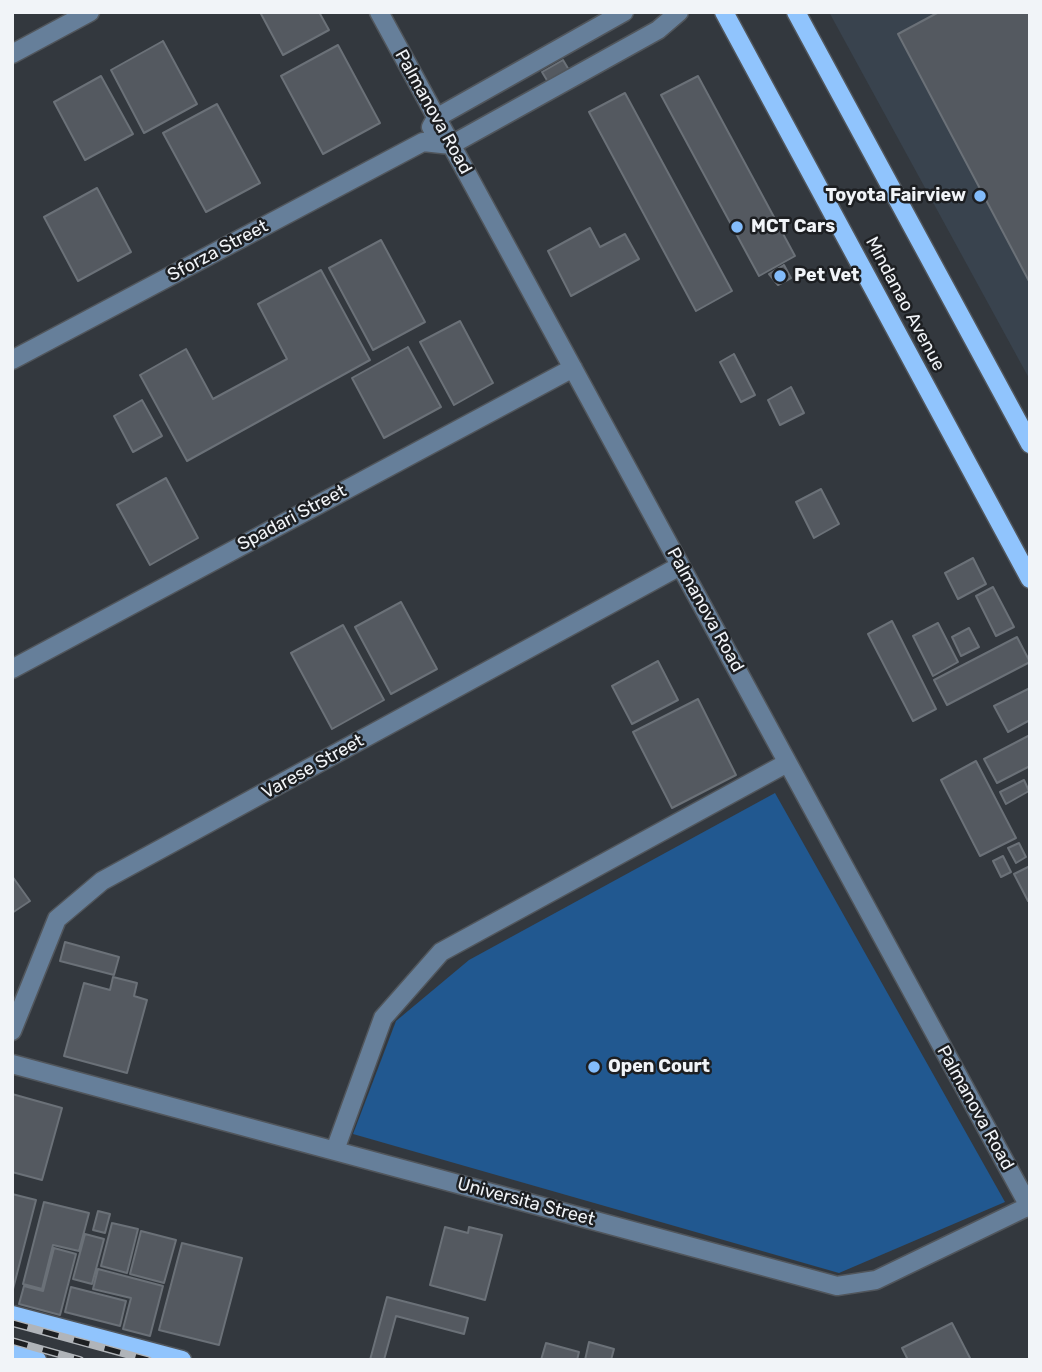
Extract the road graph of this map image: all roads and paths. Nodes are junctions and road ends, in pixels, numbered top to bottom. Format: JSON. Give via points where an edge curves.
{"nodes":[{"id":1,"x":90,"y":12,"type":"edge"},
{"id":2,"x":379,"y":12,"type":"edge"},
{"id":3,"x":624,"y":12,"type":"edge"},
{"id":4,"x":679,"y":12,"type":"edge"},
{"id":5,"x":724,"y":12,"type":"edge"},
{"id":6,"x":796,"y":12,"type":"edge"},
{"id":7,"x":12,"y":54,"type":"edge"},
{"id":8,"x":436,"y":118,"type":"junction"},
{"id":9,"x":423,"y":142,"type":"junction"},
{"id":10,"x":451,"y":145,"type":"junction"},
{"id":11,"x":12,"y":360,"type":"edge"},
{"id":12,"x":573,"y":368,"type":"junction"},
{"id":13,"x":1030,"y":444,"type":"edge"},
{"id":14,"x":680,"y":566,"type":"junction"},
{"id":15,"x":1030,"y":579,"type":"edge"},
{"id":16,"x":12,"y":669,"type":"edge"},
{"id":17,"x":788,"y":763,"type":"junction"},
{"id":18,"x":12,"y":1031,"type":"edge"},
{"id":19,"x":12,"y":1064,"type":"edge"},
{"id":20,"x":335,"y":1150,"type":"junction"},
{"id":21,"x":1029,"y":1207,"type":"edge"},
{"id":22,"x":12,"y":1315,"type":"edge"},
{"id":23,"x":12,"y":1353,"type":"edge"},
{"id":24,"x":37,"y":1360,"type":"edge"},
{"id":25,"x":182,"y":1360,"type":"edge"}],
"edges":[{"from":1,"to":7,"type":"street"},
{"from":2,"to":8,"type":"street","name":"Palmanova Road"},
{"from":3,"to":8,"type":"street"},
{"from":4,"to":10,"type":"street","via":[[658,30]]},
{"from":5,"to":15,"type":"main road","name":"Mindanao Avenue"},
{"from":6,"to":13,"type":"main road"},
{"from":8,"to":9,"type":"street"},
{"from":8,"to":10,"type":"street","name":"Palmanova Road"},
{"from":9,"to":10,"type":"street"},
{"from":9,"to":11,"type":"street","name":"Sforza Street"},
{"from":10,"to":12,"type":"street","name":"Palmanova Road"},
{"from":12,"to":14,"type":"street","name":"Palmanova Road"},
{"from":12,"to":16,"type":"street","name":"Spadari Street"},
{"from":14,"to":17,"type":"street","name":"Palmanova Road"},
{"from":14,"to":18,"type":"street","name":"Varese Street","via":[[102,881],[57,919]]},
{"from":17,"to":20,"type":"street","via":[[441,952],[383,1018]]},
{"from":17,"to":21,"type":"street","name":"Palmanova Road"},
{"from":19,"to":20,"type":"street","name":"Universita Street"},
{"from":20,"to":21,"type":"street","name":"Universita Street","via":[[836,1286],[876,1280]]},
{"from":22,"to":25,"type":"main road"},
{"from":23,"to":24,"type":"main road"}]}
